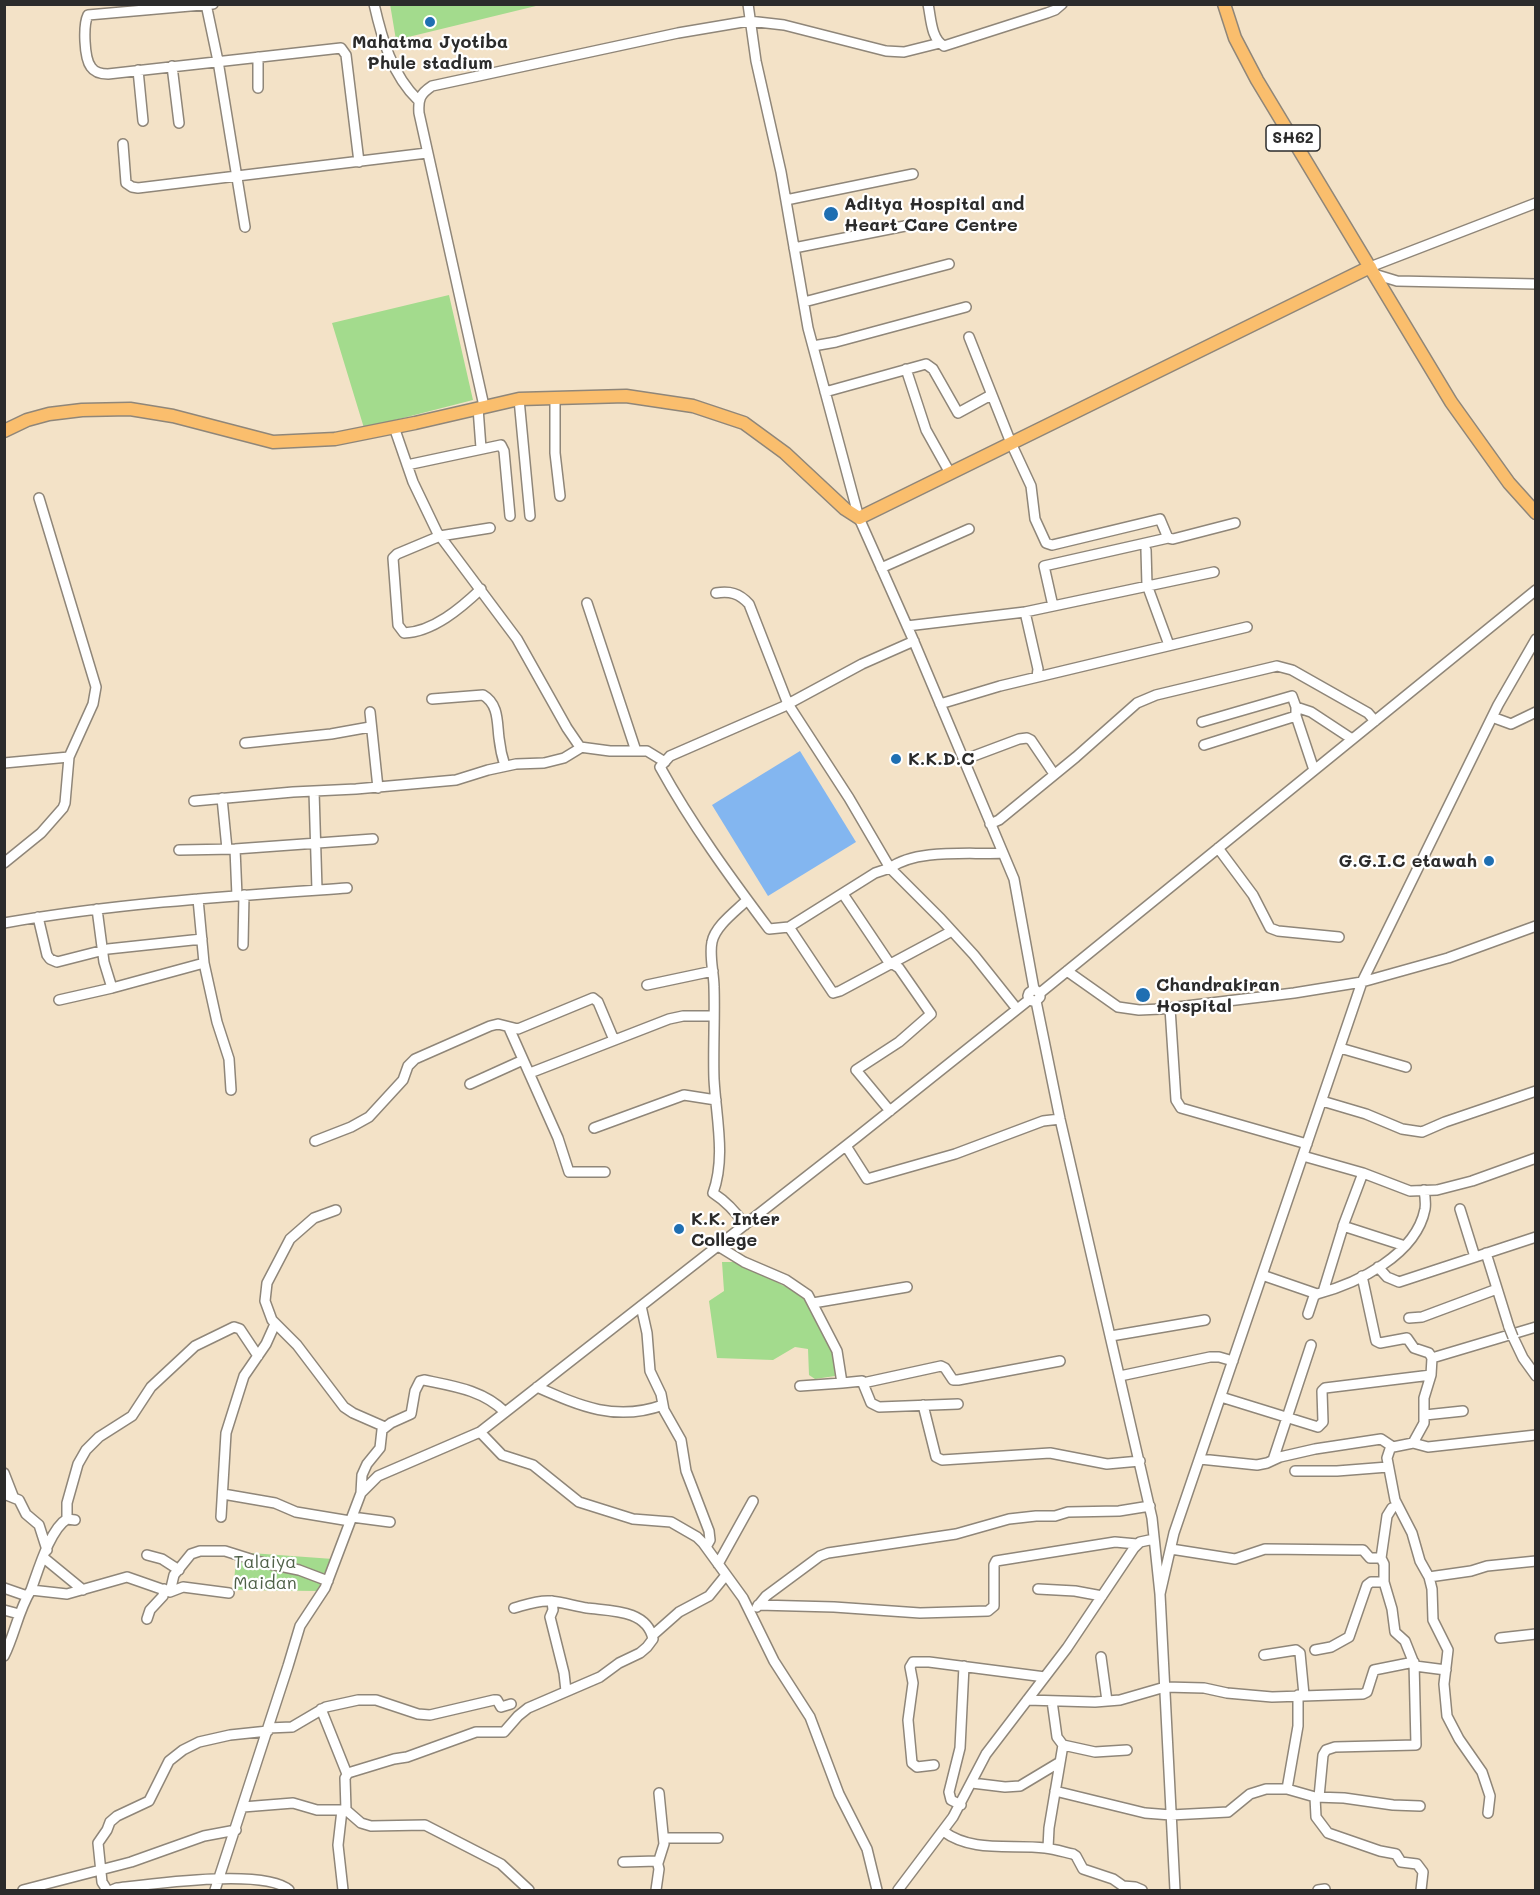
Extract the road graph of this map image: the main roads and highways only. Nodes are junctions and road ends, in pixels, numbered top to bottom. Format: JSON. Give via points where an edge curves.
{"nodes":[{"id":1,"x":1224,"y":4,"type":"edge"},
{"id":2,"x":1372,"y":270,"type":"junction"},
{"id":3,"x":4,"y":431,"type":"edge"},
{"id":4,"x":1536,"y":513,"type":"edge"}],
"edges":[{"from":1,"to":2,"type":"main road","number":"SH62","via":[[1232,30],[1257,80]]},
{"from":2,"to":3,"type":"main road","via":[[859,518],[744,423],[693,406],[626,396],[519,399],[335,439],[273,442],[130,409],[49,414]]},
{"from":2,"to":4,"type":"main road","number":"SH62","via":[[1451,402],[1509,483]]}]}
